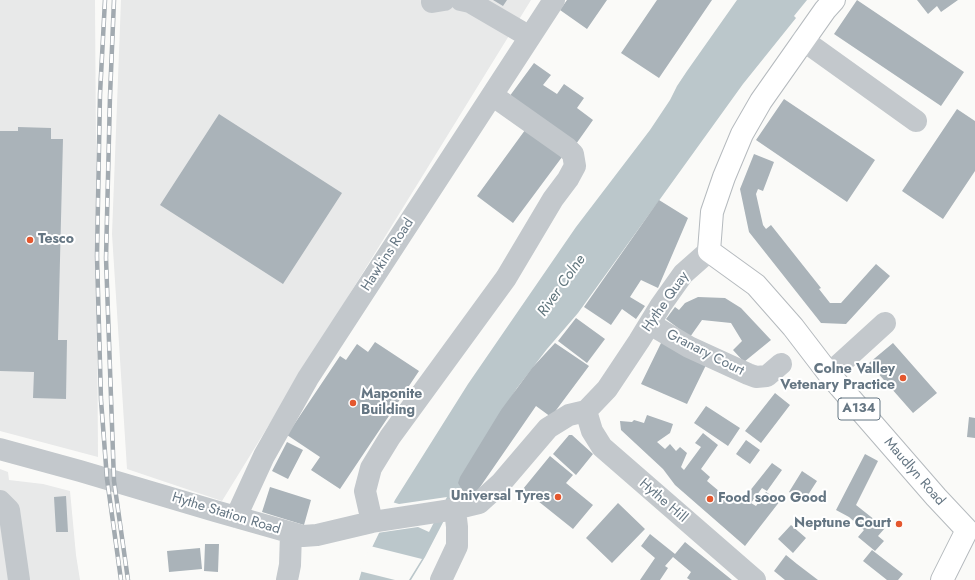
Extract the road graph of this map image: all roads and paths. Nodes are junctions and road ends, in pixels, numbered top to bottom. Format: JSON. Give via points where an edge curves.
{"nodes":[{"id":1,"x":461,"y":0,"type":"edge"},
{"id":2,"x":554,"y":0,"type":"edge"},
{"id":3,"x":834,"y":0,"type":"edge"},
{"id":4,"x":530,"y":37,"type":"junction"},
{"id":5,"x":803,"y":40,"type":"junction"},
{"id":6,"x":492,"y":95,"type":"junction"},
{"id":7,"x":916,"y":121,"type":"dead end"},
{"id":8,"x":709,"y":251,"type":"junction"},
{"id":9,"x":885,"y":323,"type":"dead end"},
{"id":10,"x":650,"y":324,"type":"junction"},
{"id":11,"x":781,"y":364,"type":"dead end"},
{"id":12,"x":829,"y":374,"type":"junction"},
{"id":13,"x":586,"y":411,"type":"junction"},
{"id":14,"x":0,"y":449,"type":"edge"},
{"id":15,"x":0,"y":501,"type":"edge"},
{"id":16,"x":452,"y":510,"type":"junction"},
{"id":17,"x":236,"y":517,"type":"junction"},
{"id":18,"x":378,"y":521,"type":"junction"},
{"id":19,"x":971,"y":532,"type":"edge"},
{"id":20,"x":291,"y":533,"type":"junction"},
{"id":21,"x":19,"y":580,"type":"edge"},
{"id":22,"x":287,"y":580,"type":"edge"},
{"id":23,"x":441,"y":580,"type":"edge"},
{"id":24,"x":755,"y":580,"type":"edge"},
{"id":25,"x":942,"y":580,"type":"edge"}],
"edges":[{"from":1,"to":4,"type":"street","via":[[470,2]]},
{"from":2,"to":4,"type":"street","name":"Hawkins Road"},
{"from":3,"to":5,"type":"main road"},
{"from":4,"to":6,"type":"street","name":"Hawkins Road"},
{"from":5,"to":7,"type":"street"},
{"from":5,"to":8,"type":"main road","via":[[761,101],[742,134],[712,212]]},
{"from":6,"to":17,"type":"street","name":"Hawkins Road","via":[[308,378],[264,456]]},
{"from":6,"to":18,"type":"street","via":[[567,148],[573,154],[574,166],[506,278],[390,437],[372,468],[365,490]]},
{"from":8,"to":10,"type":"street","name":"Hythe Quay","via":[[683,274]]},
{"from":8,"to":12,"type":"main road","name":"Maudlyn Road","number":"A134","via":[[756,286],[793,327]]},
{"from":9,"to":12,"type":"street"},
{"from":10,"to":11,"type":"street","name":"Granary Court","via":[[689,347],[748,374],[767,376]]},
{"from":10,"to":13,"type":"street","name":"Hythe Quay","via":[[607,389]]},
{"from":12,"to":19,"type":"main road","name":"Maudlyn Road","number":"A134","via":[[936,497]]},
{"from":13,"to":16,"type":"street","via":[[569,415],[548,428],[501,483],[478,503]]},
{"from":13,"to":24,"type":"street","name":"Hythe Hill","via":[[592,431],[602,446]]},
{"from":14,"to":17,"type":"street","name":"Hythe Station Road"},
{"from":15,"to":21,"type":"street","via":[[9,510]]},
{"from":16,"to":18,"type":"street","name":"Hythe Station Road"},
{"from":16,"to":23,"type":"street","via":[[457,527],[457,546]]},
{"from":17,"to":20,"type":"street","name":"Hythe Station Road"},
{"from":18,"to":20,"type":"street","name":"Hythe Station Road","via":[[317,535]]},
{"from":19,"to":25,"type":"main road","name":"Maudlyn Road","number":"A134"},
{"from":20,"to":22,"type":"street"}]}
